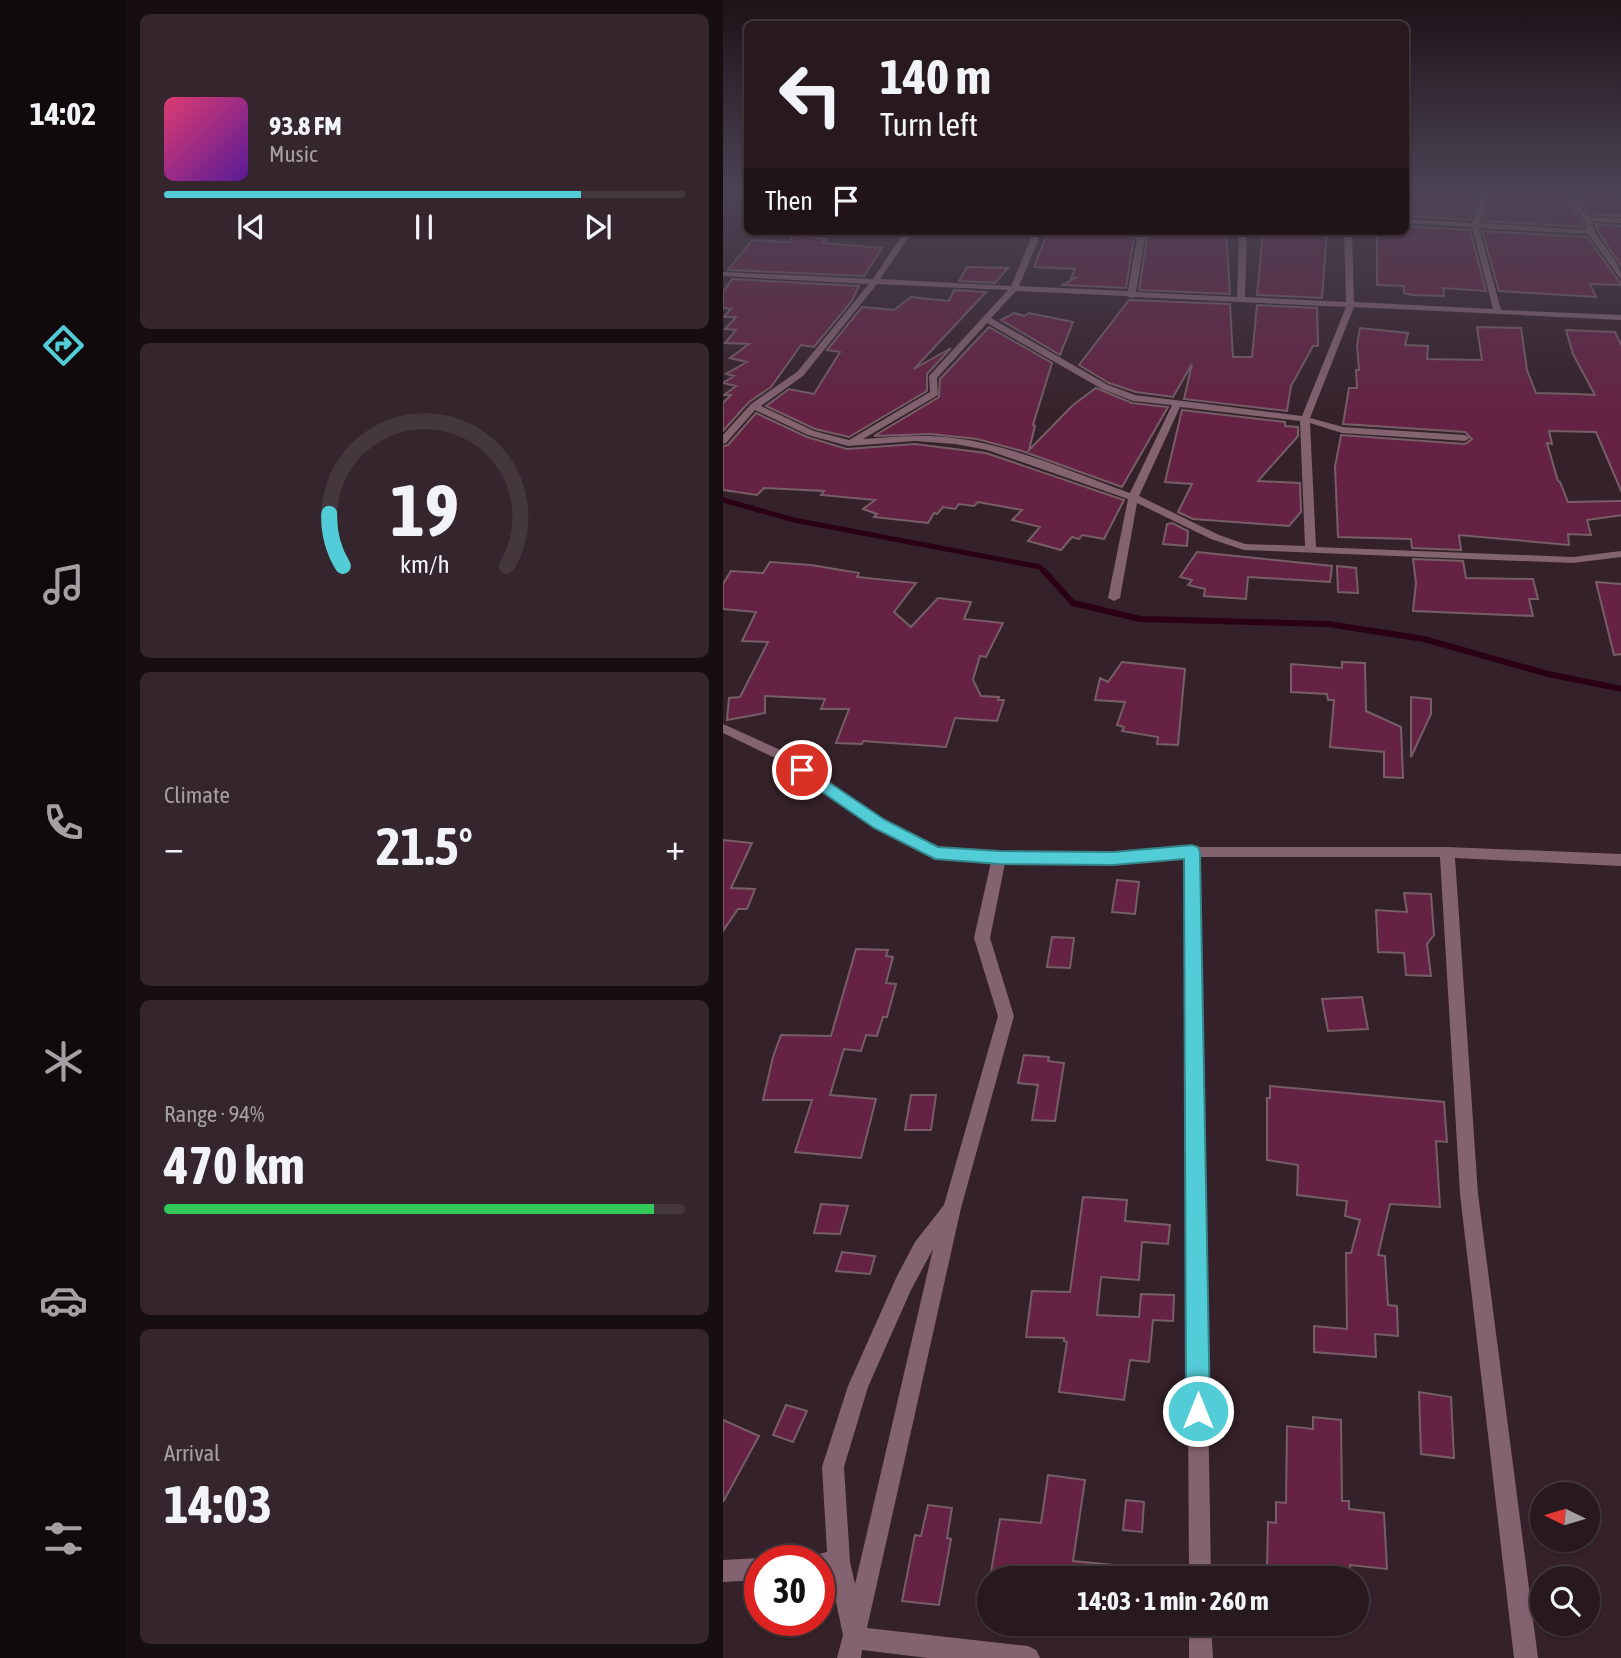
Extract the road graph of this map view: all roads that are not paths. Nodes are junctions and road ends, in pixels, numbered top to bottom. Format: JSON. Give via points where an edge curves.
{"nodes":[{"id":1,"x":886,"y":264,"type":"edge"},
{"id":2,"x":1024,"y":264,"type":"edge"},
{"id":3,"x":1136,"y":264,"type":"edge"},
{"id":4,"x":1242,"y":264,"type":"edge"},
{"id":5,"x":1349,"y":264,"type":"edge"},
{"id":6,"x":1485,"y":264,"type":"edge"},
{"id":7,"x":1611,"y":264,"type":"edge"},
{"id":8,"x":723,"y":274,"type":"edge"},
{"id":9,"x":1621,"y":279,"type":"edge"},
{"id":10,"x":873,"y":284,"type":"junction"},
{"id":11,"x":1013,"y":290,"type":"junction"},
{"id":12,"x":1131,"y":296,"type":"junction"},
{"id":13,"x":1241,"y":301,"type":"junction"},
{"id":14,"x":1350,"y":306,"type":"junction"},
{"id":15,"x":1498,"y":313,"type":"junction"},
{"id":16,"x":1621,"y":318,"type":"edge"},
{"id":17,"x":988,"y":320,"type":"junction"},
{"id":18,"x":1177,"y":404,"type":"junction"},
{"id":19,"x":754,"y":406,"type":"junction"},
{"id":20,"x":1305,"y":419,"type":"junction"},
{"id":21,"x":1465,"y":438,"type":"dead end"},
{"id":22,"x":723,"y":441,"type":"edge"},
{"id":23,"x":848,"y":443,"type":"junction"},
{"id":24,"x":1133,"y":498,"type":"junction"},
{"id":25,"x":1311,"y":550,"type":"junction"},
{"id":26,"x":1621,"y":554,"type":"edge"},
{"id":27,"x":1114,"y":598,"type":"dead end"},
{"id":28,"x":723,"y":728,"type":"edge"},
{"id":29,"x":1192,"y":852,"type":"junction"},
{"id":30,"x":1447,"y":852,"type":"junction"},
{"id":31,"x":999,"y":858,"type":"junction"},
{"id":32,"x":1621,"y":860,"type":"edge"},
{"id":33,"x":952,"y":1208,"type":"junction"},
{"id":34,"x":830,"y":1545,"type":"edge"},
{"id":35,"x":1200,"y":1566,"type":"edge"},
{"id":36,"x":744,"y":1570,"type":"edge"},
{"id":37,"x":723,"y":1571,"type":"edge"},
{"id":38,"x":835,"y":1585,"type":"edge"},
{"id":39,"x":1200,"y":1636,"type":"edge"},
{"id":40,"x":852,"y":1648,"type":"edge"},
{"id":41,"x":1027,"y":1658,"type":"edge"},
{"id":42,"x":1201,"y":1658,"type":"edge"},
{"id":43,"x":1526,"y":1658,"type":"edge"}],
"edges":[{"from":1,"to":10,"type":"street"},
{"from":2,"to":11,"type":"street"},
{"from":3,"to":12,"type":"street"},
{"from":4,"to":13,"type":"street"},
{"from":5,"to":14,"type":"street"},
{"from":6,"to":15,"type":"street"},
{"from":7,"to":9,"type":"street"},
{"from":8,"to":10,"type":"street"},
{"from":10,"to":11,"type":"street"},
{"from":10,"to":19,"type":"street","via":[[800,373]]},
{"from":11,"to":12,"type":"street"},
{"from":11,"to":17,"type":"street"},
{"from":12,"to":13,"type":"street"},
{"from":13,"to":14,"type":"street"},
{"from":14,"to":15,"type":"street"},
{"from":14,"to":20,"type":"street"},
{"from":15,"to":16,"type":"street"},
{"from":17,"to":18,"type":"street","via":[[1105,387],[1133,398]]},
{"from":17,"to":23,"type":"street","via":[[932,378],[935,393]]},
{"from":18,"to":20,"type":"street"},
{"from":18,"to":24,"type":"street"},
{"from":19,"to":22,"type":"street"},
{"from":19,"to":23,"type":"street","via":[[811,433]]},
{"from":20,"to":21,"type":"street","via":[[1343,430]]},
{"from":20,"to":25,"type":"street"},
{"from":23,"to":24,"type":"street","via":[[915,438],[990,447]]},
{"from":24,"to":25,"type":"street","via":[[1244,547]]},
{"from":24,"to":27,"type":"street"},
{"from":25,"to":26,"type":"street","via":[[1573,560]]},
{"from":28,"to":31,"type":"street","via":[[782,756],[879,824],[935,853]]},
{"from":29,"to":30,"type":"street"},
{"from":29,"to":31,"type":"street","via":[[1113,859]]},
{"from":29,"to":35,"type":"street"},
{"from":30,"to":32,"type":"street"},
{"from":30,"to":43,"type":"street","via":[[1470,1194]]},
{"from":31,"to":33,"type":"street","via":[[982,938],[1006,1016]]},
{"from":33,"to":34,"type":"street","via":[[922,1249],[855,1398],[833,1467]]},
{"from":33,"to":40,"type":"street"},
{"from":36,"to":37,"type":"street"},
{"from":38,"to":40,"type":"street"},
{"from":39,"to":42,"type":"street"},
{"from":40,"to":41,"type":"street"}]}
